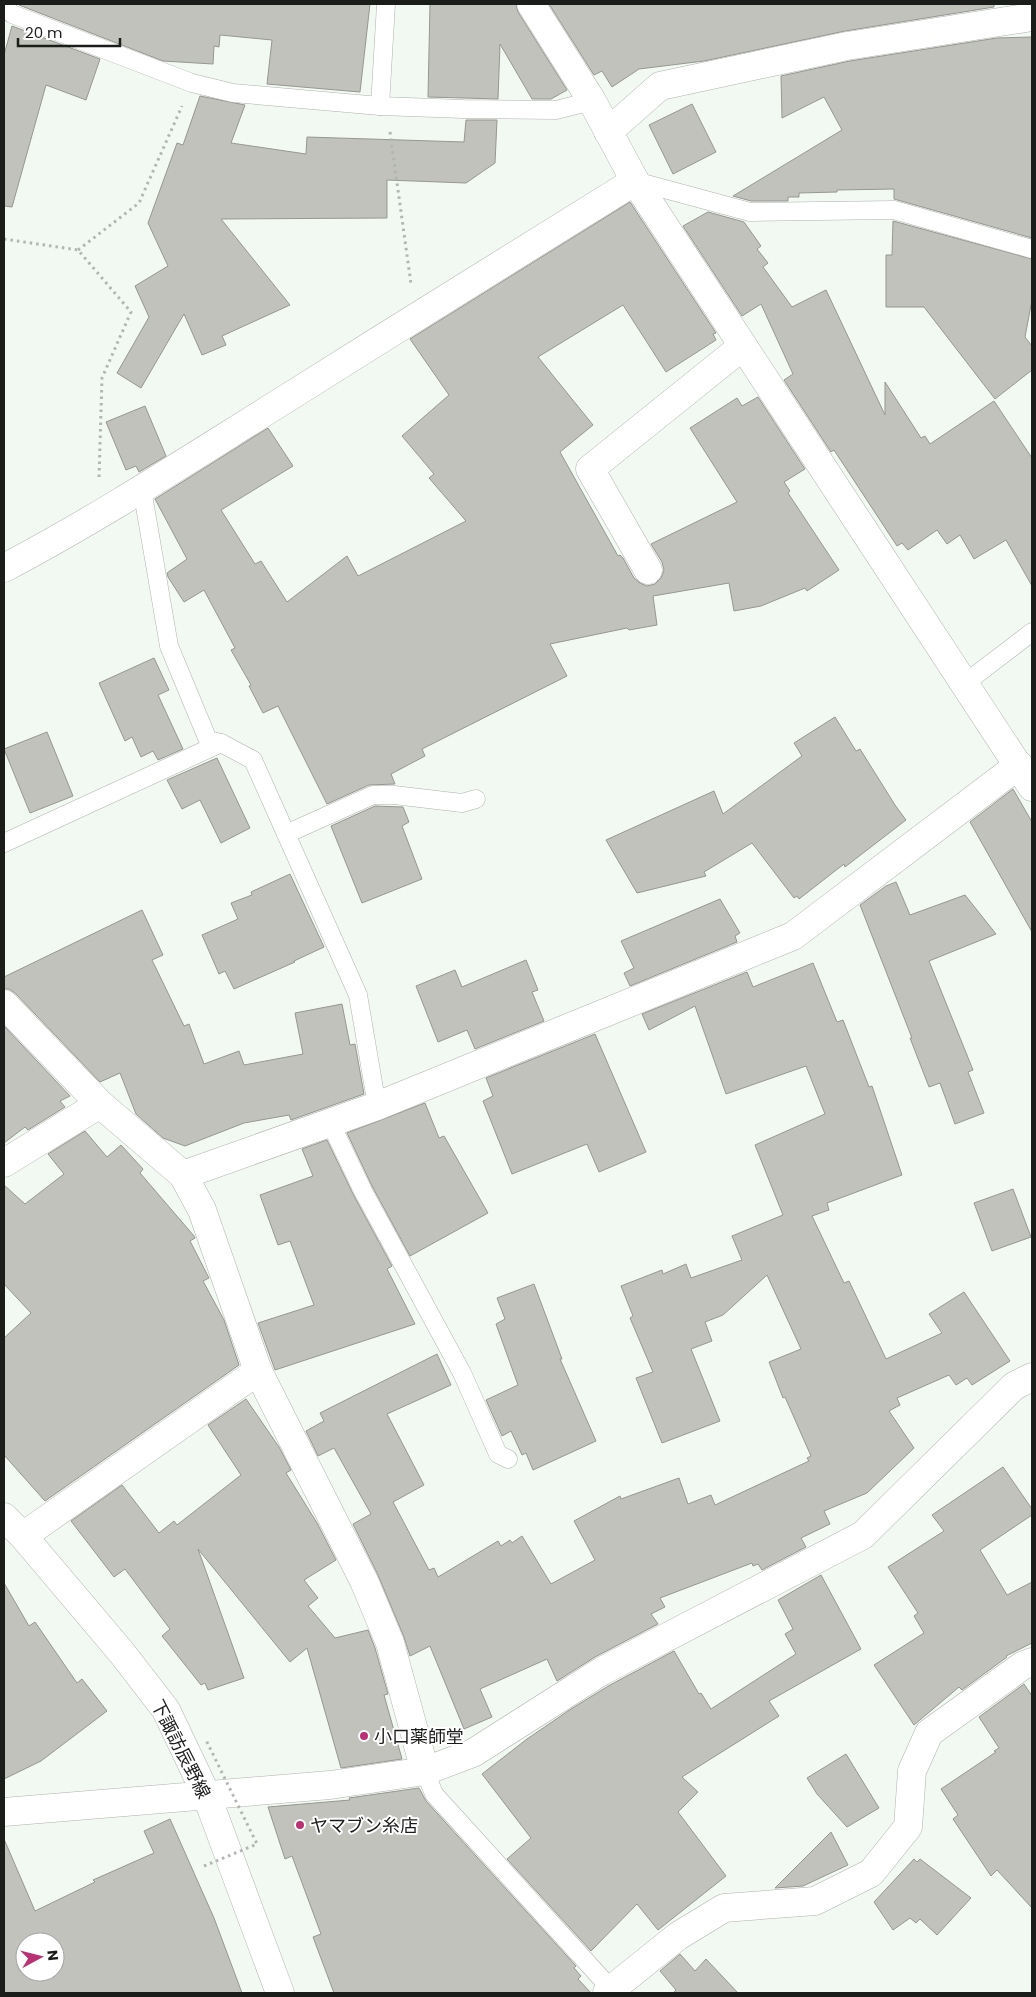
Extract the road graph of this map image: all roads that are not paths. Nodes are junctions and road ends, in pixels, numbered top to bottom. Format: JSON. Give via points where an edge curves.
{"nodes":[{"id":1,"x":386,"y":4,"type":"edge"},
{"id":2,"x":531,"y":4,"type":"edge"},
{"id":3,"x":4,"y":6,"type":"edge"},
{"id":4,"x":1032,"y":18,"type":"edge"},
{"id":5,"x":592,"y":101,"type":"junction"},
{"id":6,"x":383,"y":106,"type":"junction"},
{"id":7,"x":608,"y":132,"type":"junction"},
{"id":8,"x":636,"y":181,"type":"junction"},
{"id":9,"x":1032,"y":248,"type":"edge"},
{"id":10,"x":743,"y":346,"type":"junction"},
{"id":11,"x":142,"y":489,"type":"junction"},
{"id":12,"x":4,"y":568,"type":"edge"},
{"id":13,"x":648,"y":570,"type":"dead end"},
{"id":14,"x":1032,"y":632,"type":"edge"},
{"id":15,"x":964,"y":684,"type":"junction"},
{"id":16,"x":220,"y":743,"type":"junction"},
{"id":17,"x":1026,"y":776,"type":"edge"},
{"id":18,"x":476,"y":799,"type":"dead end"},
{"id":19,"x":286,"y":834,"type":"junction"},
{"id":20,"x":4,"y":843,"type":"edge"},
{"id":21,"x":4,"y":1004,"type":"edge"},
{"id":22,"x":100,"y":1104,"type":"junction"},
{"id":23,"x":377,"y":1106,"type":"junction"},
{"id":24,"x":330,"y":1122,"type":"junction"},
{"id":25,"x":4,"y":1163,"type":"edge"},
{"id":26,"x":184,"y":1175,"type":"junction"},
{"id":27,"x":258,"y":1371,"type":"junction"},
{"id":28,"x":1032,"y":1377,"type":"edge"},
{"id":29,"x":508,"y":1459,"type":"dead end"},
{"id":30,"x":4,"y":1517,"type":"edge"},
{"id":31,"x":23,"y":1536,"type":"junction"},
{"id":32,"x":1032,"y":1662,"type":"edge"},
{"id":33,"x":425,"y":1771,"type":"junction"},
{"id":34,"x":206,"y":1794,"type":"junction"},
{"id":35,"x":4,"y":1812,"type":"edge"},
{"id":36,"x":609,"y":1991,"type":"edge"},
{"id":37,"x":280,"y":1993,"type":"edge"}],
"edges":[{"from":1,"to":6,"type":"lane"},
{"from":2,"to":5,"type":"street"},
{"from":3,"to":6,"type":"lane","via":[[12,14],[192,83],[233,93]]},
{"from":4,"to":7,"type":"street","via":[[847,46],[660,86]]},
{"from":5,"to":6,"type":"lane","via":[[556,110]]},
{"from":5,"to":7,"type":"street"},
{"from":7,"to":8,"type":"street"},
{"from":8,"to":9,"type":"lane","via":[[750,212],[894,210]]},
{"from":8,"to":10,"type":"street"},
{"from":8,"to":11,"type":"street"},
{"from":10,"to":13,"type":"street","via":[[590,469]]},
{"from":10,"to":15,"type":"street"},
{"from":11,"to":12,"type":"street"},
{"from":11,"to":16,"type":"lane","via":[[169,646],[208,740]]},
{"from":14,"to":15,"type":"lane"},
{"from":15,"to":17,"type":"street"},
{"from":16,"to":19,"type":"lane","via":[[253,760]]},
{"from":16,"to":20,"type":"lane"},
{"from":17,"to":23,"type":"street","via":[[793,936]]},
{"from":18,"to":19,"type":"lane","via":[[462,802],[373,795]]},
{"from":19,"to":23,"type":"lane","via":[[358,995]]},
{"from":21,"to":22,"type":"street"},
{"from":22,"to":25,"type":"street"},
{"from":22,"to":26,"type":"street"},
{"from":23,"to":24,"type":"street"},
{"from":24,"to":26,"type":"street"},
{"from":24,"to":29,"type":"lane","via":[[363,1191],[462,1373],[498,1454]]},
{"from":26,"to":27,"type":"street","via":[[202,1210]]},
{"from":27,"to":31,"type":"street"},
{"from":27,"to":33,"type":"street","via":[[364,1581],[390,1643]]},
{"from":28,"to":33,"type":"street","via":[[1014,1386],[863,1535],[602,1671],[473,1753]]},
{"from":30,"to":31,"type":"street","name":"下諏訪辰野線"},
{"from":31,"to":34,"type":"street","name":"下諏訪辰野線","via":[[166,1710]]},
{"from":32,"to":36,"type":"street","via":[[929,1733],[912,1771],[908,1827],[871,1873],[815,1901],[724,1908],[678,1936]]},
{"from":33,"to":34,"type":"street","via":[[330,1786]]},
{"from":33,"to":36,"type":"lane","via":[[434,1794]]},
{"from":34,"to":35,"type":"street"},
{"from":34,"to":37,"type":"street","name":"下諏訪辰野線"}]}
